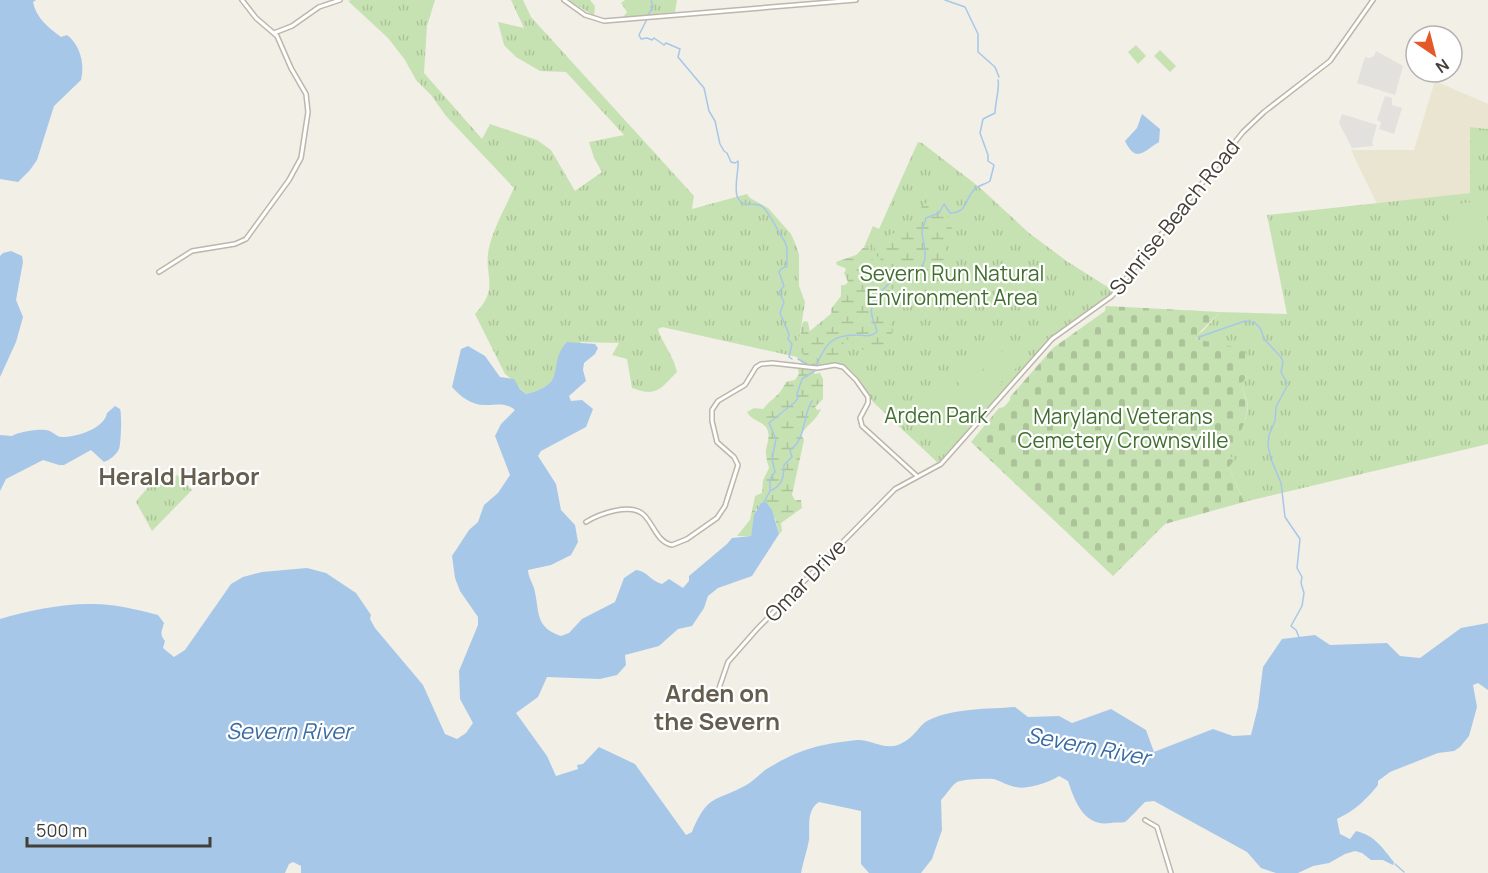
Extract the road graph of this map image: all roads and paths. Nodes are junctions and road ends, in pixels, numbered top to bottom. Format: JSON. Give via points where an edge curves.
{"nodes":[{"id":1,"x":242,"y":0,"type":"edge"},
{"id":2,"x":340,"y":0,"type":"edge"},
{"id":3,"x":564,"y":0,"type":"edge"},
{"id":4,"x":856,"y":0,"type":"edge"},
{"id":5,"x":1373,"y":0,"type":"edge"},
{"id":6,"x":274,"y":33,"type":"junction"},
{"id":7,"x":159,"y":272,"type":"dead end"},
{"id":8,"x":917,"y":476,"type":"junction"},
{"id":9,"x":585,"y":522,"type":"dead end"},
{"id":10,"x":715,"y":700,"type":"dead end"},
{"id":11,"x":1145,"y":820,"type":"dead end"},
{"id":12,"x":1171,"y":873,"type":"edge"}],
"edges":[{"from":1,"to":6,"type":"street"},
{"from":2,"to":6,"type":"street","via":[[319,7]]},
{"from":3,"to":4,"type":"street","via":[[585,15],[604,21]]},
{"from":5,"to":8,"type":"street","name":"Sunrise Beach Road","via":[[1330,61],[1243,132],[1112,296],[1052,339],[941,464]]},
{"from":6,"to":7,"type":"street","via":[[309,102],[299,165],[252,233],[238,243],[192,251]]},
{"from":8,"to":9,"type":"street","via":[[865,429],[860,420],[868,397],[843,367],[761,364],[747,383],[718,401],[712,410],[717,442],[738,465],[723,510],[712,523],[672,545],[661,540],[644,515],[635,510],[601,514]]},
{"from":8,"to":10,"type":"street","name":"Omar Drive","via":[[895,489],[757,629],[728,662]]},
{"from":11,"to":12,"type":"street","via":[[1157,827]]}]}
